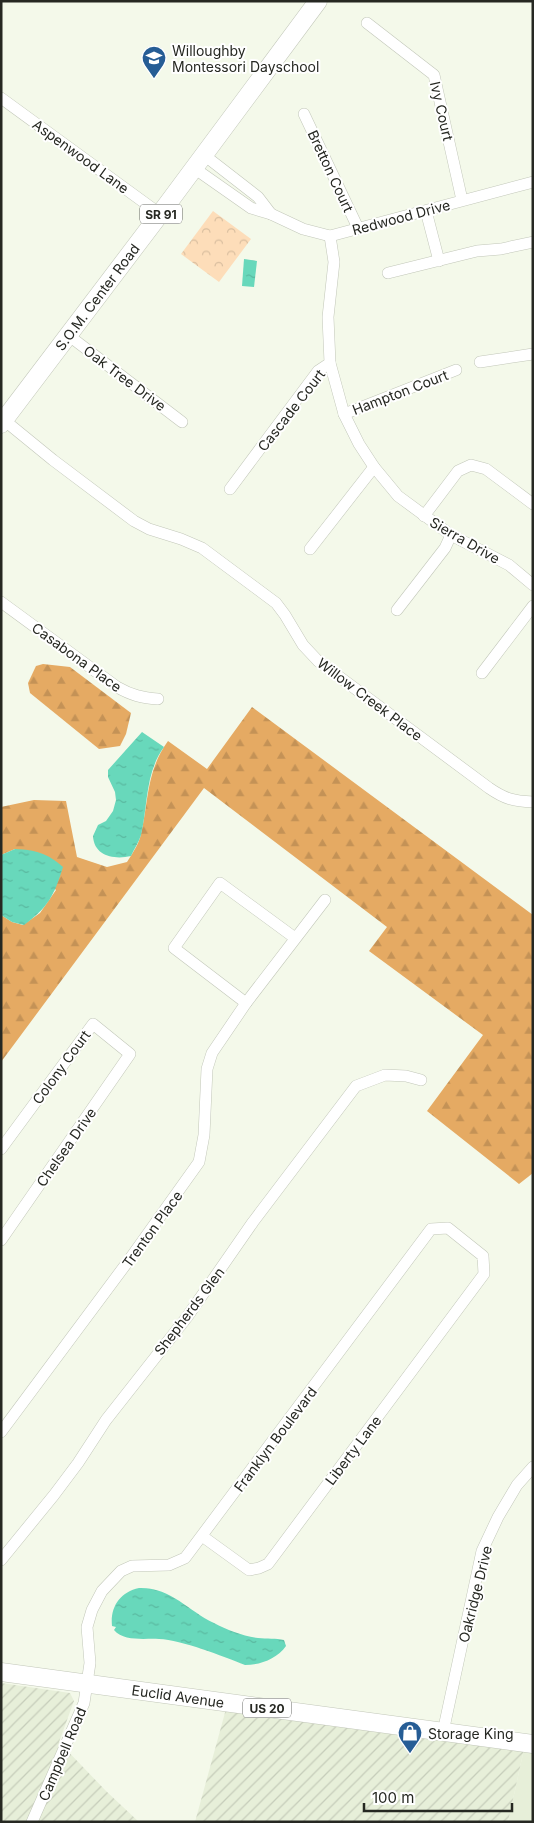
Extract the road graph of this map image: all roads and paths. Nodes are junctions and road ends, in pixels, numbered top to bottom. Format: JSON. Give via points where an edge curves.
{"nodes":[{"id":1,"x":318,"y":1,"type":"edge"},
{"id":2,"x":367,"y":23,"type":"dead end"},
{"id":3,"x":1,"y":98,"type":"edge"},
{"id":4,"x":304,"y":114,"type":"dead end"},
{"id":5,"x":199,"y":161,"type":"junction"},
{"id":6,"x":533,"y":182,"type":"edge"},
{"id":7,"x":462,"y":200,"type":"junction"},
{"id":8,"x":426,"y":211,"type":"junction"},
{"id":9,"x":160,"y":214,"type":"junction"},
{"id":10,"x":271,"y":214,"type":"junction"},
{"id":11,"x":358,"y":228,"type":"junction"},
{"id":12,"x":330,"y":236,"type":"junction"},
{"id":13,"x":533,"y":242,"type":"edge"},
{"id":14,"x":439,"y":261,"type":"junction"},
{"id":15,"x":388,"y":273,"type":"dead end"},
{"id":16,"x":68,"y":335,"type":"junction"},
{"id":17,"x":533,"y":354,"type":"edge"},
{"id":18,"x":480,"y":362,"type":"dead end"},
{"id":19,"x":330,"y":363,"type":"junction"},
{"id":20,"x":456,"y":370,"type":"dead end"},
{"id":21,"x":344,"y":414,"type":"junction"},
{"id":22,"x":3,"y":422,"type":"edge"},
{"id":23,"x":182,"y":422,"type":"dead end"},
{"id":24,"x":374,"y":467,"type":"junction"},
{"id":25,"x":230,"y":489,"type":"dead end"},
{"id":26,"x":533,"y":504,"type":"edge"},
{"id":27,"x":424,"y":516,"type":"junction"},
{"id":28,"x":451,"y":535,"type":"junction"},
{"id":29,"x":310,"y":549,"type":"dead end"},
{"id":30,"x":533,"y":585,"type":"edge"},
{"id":31,"x":1,"y":602,"type":"edge"},
{"id":32,"x":533,"y":606,"type":"edge"},
{"id":33,"x":397,"y":610,"type":"dead end"},
{"id":34,"x":482,"y":673,"type":"dead end"},
{"id":35,"x":158,"y":700,"type":"dead end"},
{"id":36,"x":533,"y":802,"type":"edge"},
{"id":37,"x":325,"y":900,"type":"dead end"},
{"id":38,"x":294,"y":938,"type":"junction"},
{"id":39,"x":246,"y":1003,"type":"junction"},
{"id":40,"x":130,"y":1054,"type":"joint"},
{"id":41,"x":421,"y":1080,"type":"dead end"},
{"id":42,"x":1,"y":1149,"type":"edge"},
{"id":43,"x":3,"y":1234,"type":"edge"},
{"id":44,"x":484,"y":1274,"type":"joint"},
{"id":45,"x":1,"y":1432,"type":"edge"},
{"id":46,"x":533,"y":1467,"type":"edge"},
{"id":47,"x":202,"y":1536,"type":"junction"},
{"id":48,"x":1,"y":1560,"type":"edge"},
{"id":49,"x":1,"y":1672,"type":"edge"},
{"id":50,"x":88,"y":1684,"type":"junction"},
{"id":51,"x":443,"y":1732,"type":"junction"},
{"id":52,"x":533,"y":1744,"type":"edge"},
{"id":53,"x":32,"y":1822,"type":"edge"}],
"edges":[{"from":1,"to":5,"type":"main road","name":"S.O.M. Center Road","number":"SR 91"},
{"from":2,"to":7,"type":"street","name":"Ivy Court","via":[[434,75]]},
{"from":3,"to":9,"type":"street","name":"Aspenwood Lane"},
{"from":4,"to":11,"type":"street","name":"Bretton Court"},
{"from":5,"to":9,"type":"main road","name":"S.O.M. Center Road","number":"SR 91"},
{"from":5,"to":10,"type":"street","via":[[258,197]]},
{"from":5,"to":10,"type":"street","via":[[251,208]]},
{"from":6,"to":7,"type":"street","name":"Redwood Drive"},
{"from":7,"to":8,"type":"street","name":"Redwood Drive"},
{"from":8,"to":11,"type":"street","name":"Redwood Drive"},
{"from":8,"to":14,"type":"street"},
{"from":9,"to":16,"type":"main road","name":"S.O.M. Center Road","number":"SR 91"},
{"from":10,"to":12,"type":"street","via":[[303,229]]},
{"from":11,"to":12,"type":"street","name":"Redwood Drive"},
{"from":12,"to":19,"type":"street","name":"Cascade Court","via":[[334,262],[328,317]]},
{"from":13,"to":14,"type":"street","via":[[501,250],[478,250]]},
{"from":14,"to":15,"type":"street"},
{"from":16,"to":22,"type":"main road","name":"S.O.M. Center Road","number":"SR 91"},
{"from":16,"to":23,"type":"street","name":"Oak Tree Drive"},
{"from":17,"to":18,"type":"street"},
{"from":19,"to":21,"type":"street","name":"Sierra Drive"},
{"from":19,"to":25,"type":"street","name":"Cascade Court","via":[[318,371]]},
{"from":20,"to":21,"type":"street","name":"Hampton Court"},
{"from":21,"to":24,"type":"street","name":"Sierra Drive"},
{"from":22,"to":36,"type":"street","name":"Willow Creek Place","via":[[134,520],[149,529],[202,548],[276,603],[303,645],[318,660],[488,788],[513,801]]},
{"from":24,"to":27,"type":"street","name":"Sierra Drive","via":[[398,496]]},
{"from":24,"to":29,"type":"street"},
{"from":26,"to":27,"type":"street","via":[[486,469],[471,464],[458,471]]},
{"from":27,"to":28,"type":"street","name":"Sierra Drive"},
{"from":28,"to":30,"type":"street","name":"Sierra Drive","via":[[509,565]]},
{"from":28,"to":33,"type":"street","via":[[445,548]]},
{"from":31,"to":35,"type":"street","name":"Casabona Place","via":[[117,687],[131,695]]},
{"from":32,"to":34,"type":"street"},
{"from":37,"to":38,"type":"street","name":"Trenton Place"},
{"from":38,"to":39,"type":"street","name":"Trenton Place"},
{"from":38,"to":39,"type":"street","via":[[220,883],[174,948]]},
{"from":39,"to":45,"type":"street","name":"Trenton Place","via":[[212,1053],[207,1069],[200,1162]]},
{"from":40,"to":42,"type":"street","name":"Colony Court","via":[[93,1024]]},
{"from":40,"to":43,"type":"street","name":"Chelsea Drive"},
{"from":41,"to":48,"type":"street","name":"Shepherds Glen","via":[[385,1075],[356,1086],[253,1222],[187,1317],[132,1384],[73,1469]]},
{"from":44,"to":47,"type":"street","name":"Liberty Lane","via":[[268,1564],[249,1570]]},
{"from":44,"to":47,"type":"street","name":"Franklyn Boulevard","via":[[483,1256],[448,1228],[431,1230]]},
{"from":46,"to":51,"type":"street","name":"Oakridge Drive","via":[[502,1509],[482,1551]]},
{"from":47,"to":50,"type":"street","name":"Franklyn Boulevard","via":[[185,1558],[169,1565],[132,1566],[121,1571],[102,1591],[87,1627]]},
{"from":49,"to":50,"type":"main road","name":"Euclid Avenue","number":"US 20"},
{"from":50,"to":51,"type":"main road","name":"Euclid Avenue","number":"US 20"},
{"from":50,"to":53,"type":"street","name":"Campbell Road","via":[[84,1702]]},
{"from":51,"to":52,"type":"main road","name":"Euclid Avenue","number":"US 20"}]}
